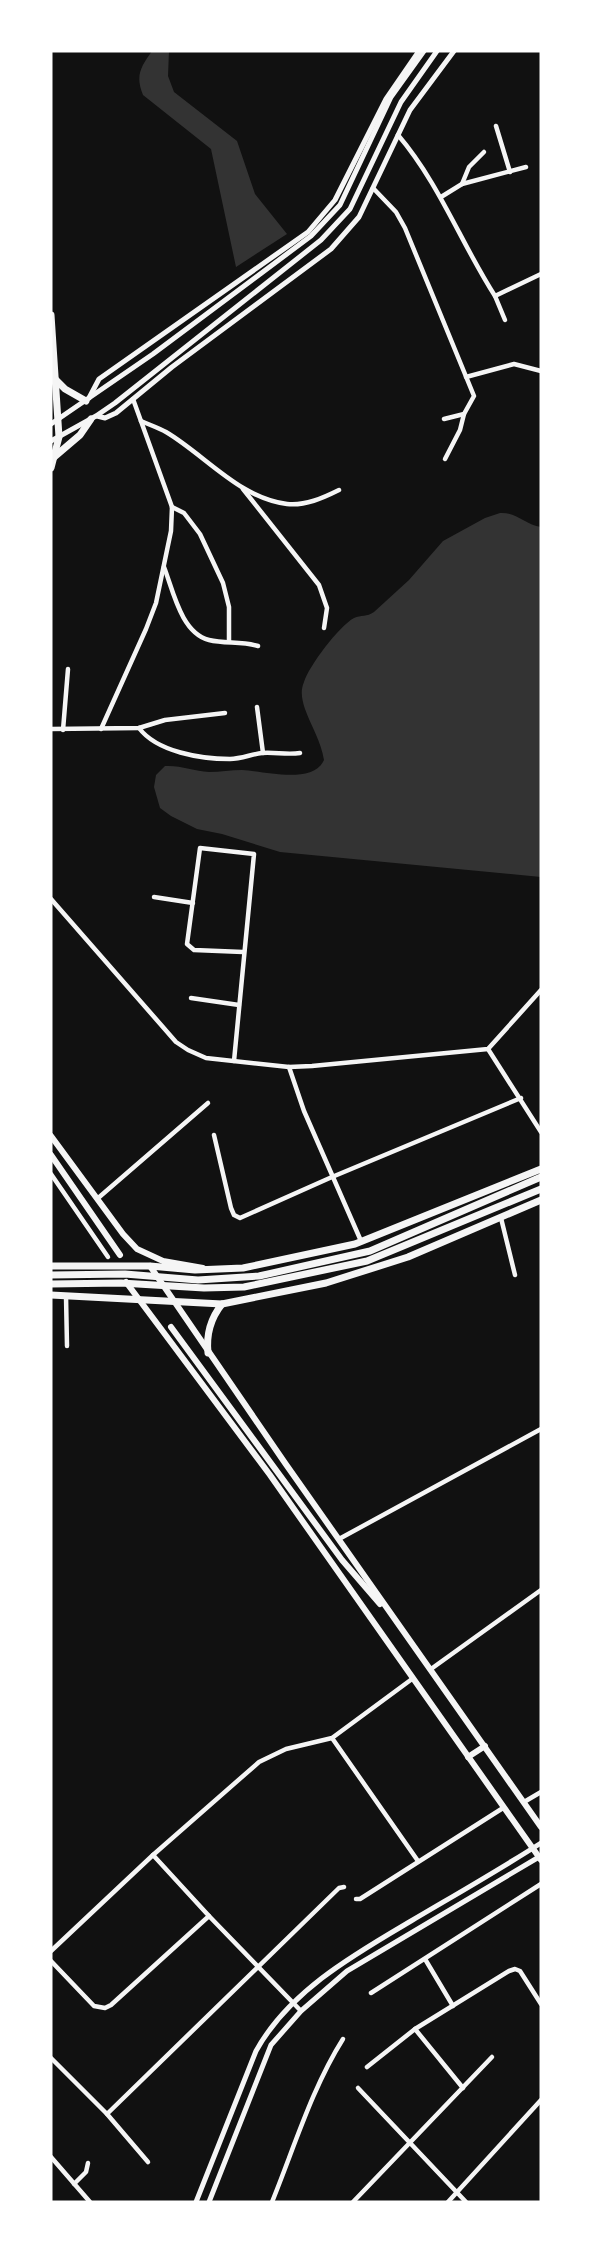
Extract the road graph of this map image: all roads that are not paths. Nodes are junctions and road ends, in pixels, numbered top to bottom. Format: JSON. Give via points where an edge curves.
{"nodes":[{"id":1,"x":419,"y":51,"type":"edge"},
{"id":2,"x":424,"y":51,"type":"edge"},
{"id":3,"x":438,"y":51,"type":"edge"},
{"id":4,"x":454,"y":51,"type":"edge"},
{"id":5,"x":496,"y":126,"type":"dead end"},
{"id":6,"x":398,"y":135,"type":"junction"},
{"id":7,"x":484,"y":152,"type":"dead end"},
{"id":8,"x":526,"y":167,"type":"dead end"},
{"id":9,"x":510,"y":172,"type":"junction"},
{"id":10,"x":462,"y":184,"type":"junction"},
{"id":11,"x":373,"y":188,"type":"junction"},
{"id":12,"x":441,"y":197,"type":"junction"},
{"id":13,"x":541,"y":274,"type":"edge"},
{"id":14,"x":495,"y":296,"type":"junction"},
{"id":15,"x":51,"y":315,"type":"edge"},
{"id":16,"x":505,"y":320,"type":"dead end"},
{"id":17,"x":541,"y":370,"type":"edge"},
{"id":18,"x":466,"y":377,"type":"junction"},
{"id":19,"x":55,"y":380,"type":"junction"},
{"id":20,"x":133,"y":399,"type":"junction"},
{"id":21,"x":87,"y":401,"type":"junction"},
{"id":22,"x":464,"y":414,"type":"junction"},
{"id":23,"x":93,"y":418,"type":"junction"},
{"id":24,"x":444,"y":419,"type":"dead end"},
{"id":25,"x":141,"y":421,"type":"junction"},
{"id":26,"x":54,"y":422,"type":"edge"},
{"id":27,"x":59,"y":437,"type":"junction"},
{"id":28,"x":51,"y":441,"type":"edge"},
{"id":29,"x":53,"y":458,"type":"junction"},
{"id":30,"x":445,"y":459,"type":"dead end"},
{"id":31,"x":51,"y":468,"type":"edge"},
{"id":32,"x":240,"y":485,"type":"junction"},
{"id":33,"x":339,"y":490,"type":"dead end"},
{"id":34,"x":172,"y":507,"type":"junction"},
{"id":35,"x":164,"y":566,"type":"junction"},
{"id":36,"x":324,"y":628,"type":"dead end"},
{"id":37,"x":229,"y":641,"type":"junction"},
{"id":38,"x":258,"y":646,"type":"dead end"},
{"id":39,"x":68,"y":669,"type":"dead end"},
{"id":40,"x":257,"y":707,"type":"dead end"},
{"id":41,"x":225,"y":713,"type":"dead end"},
{"id":42,"x":139,"y":728,"type":"junction"},
{"id":43,"x":51,"y":729,"type":"edge"},
{"id":44,"x":101,"y":729,"type":"junction"},
{"id":45,"x":63,"y":730,"type":"junction"},
{"id":46,"x":264,"y":753,"type":"junction"},
{"id":47,"x":300,"y":753,"type":"dead end"},
{"id":48,"x":154,"y":897,"type":"dead end"},
{"id":49,"x":51,"y":899,"type":"edge"},
{"id":50,"x":193,"y":903,"type":"junction"},
{"id":51,"x":243,"y":952,"type":"junction"},
{"id":52,"x":541,"y":990,"type":"edge"},
{"id":53,"x":191,"y":998,"type":"dead end"},
{"id":54,"x":239,"y":1005,"type":"junction"},
{"id":55,"x":488,"y":1049,"type":"junction"},
{"id":56,"x":234,"y":1061,"type":"junction"},
{"id":57,"x":289,"y":1067,"type":"junction"},
{"id":58,"x":521,"y":1098,"type":"junction"},
{"id":59,"x":208,"y":1103,"type":"dead end"},
{"id":60,"x":541,"y":1132,"type":"edge"},
{"id":61,"x":214,"y":1135,"type":"dead end"},
{"id":62,"x":51,"y":1136,"type":"edge"},
{"id":63,"x":51,"y":1155,"type":"edge"},
{"id":64,"x":541,"y":1169,"type":"edge"},
{"id":65,"x":51,"y":1174,"type":"edge"},
{"id":66,"x":332,"y":1177,"type":"junction"},
{"id":67,"x":541,"y":1177,"type":"edge"},
{"id":68,"x":541,"y":1189,"type":"edge"},
{"id":69,"x":97,"y":1199,"type":"junction"},
{"id":70,"x":541,"y":1200,"type":"edge"},
{"id":71,"x":500,"y":1217,"type":"junction"},
{"id":72,"x":361,"y":1241,"type":"junction"},
{"id":73,"x":120,"y":1255,"type":"dead end"},
{"id":74,"x":108,"y":1256,"type":"dead end"},
{"id":75,"x":51,"y":1266,"type":"edge"},
{"id":76,"x":117,"y":1266,"type":"junction"},
{"id":77,"x":150,"y":1266,"type":"junction"},
{"id":78,"x":207,"y":1270,"type":"junction"},
{"id":79,"x":51,"y":1275,"type":"edge"},
{"id":80,"x":516,"y":1275,"type":"dead end"},
{"id":81,"x":51,"y":1284,"type":"edge"},
{"id":82,"x":51,"y":1295,"type":"edge"},
{"id":83,"x":66,"y":1295,"type":"junction"},
{"id":84,"x":137,"y":1299,"type":"junction"},
{"id":85,"x":171,"y":1301,"type":"junction"},
{"id":86,"x":222,"y":1304,"type":"junction"},
{"id":87,"x":171,"y":1327,"type":"dead end"},
{"id":88,"x":67,"y":1346,"type":"dead end"},
{"id":89,"x":208,"y":1353,"type":"junction"},
{"id":90,"x":541,"y":1429,"type":"edge"},
{"id":91,"x":338,"y":1540,"type":"junction"},
{"id":92,"x":541,"y":1590,"type":"edge"},
{"id":93,"x":399,"y":1625,"type":"junction"},
{"id":94,"x":431,"y":1669,"type":"junction"},
{"id":95,"x":412,"y":1679,"type":"junction"},
{"id":96,"x":332,"y":1738,"type":"junction"},
{"id":97,"x":485,"y":1746,"type":"junction"},
{"id":98,"x":468,"y":1757,"type":"junction"},
{"id":99,"x":541,"y":1792,"type":"edge"},
{"id":100,"x":524,"y":1802,"type":"junction"},
{"id":101,"x":503,"y":1808,"type":"junction"},
{"id":102,"x":541,"y":1827,"type":"edge"},
{"id":103,"x":541,"y":1843,"type":"edge"},
{"id":104,"x":532,"y":1849,"type":"junction"},
{"id":105,"x":153,"y":1855,"type":"junction"},
{"id":106,"x":540,"y":1859,"type":"edge"},
{"id":107,"x":418,"y":1861,"type":"junction"},
{"id":108,"x":541,"y":1884,"type":"edge"},
{"id":109,"x":344,"y":1887,"type":"dead end"},
{"id":110,"x":356,"y":1899,"type":"dead end"},
{"id":111,"x":209,"y":1916,"type":"junction"},
{"id":112,"x":51,"y":1951,"type":"edge"},
{"id":113,"x":425,"y":1959,"type":"junction"},
{"id":114,"x":51,"y":1961,"type":"edge"},
{"id":115,"x":258,"y":1966,"type":"junction"},
{"id":116,"x":371,"y":1993,"type":"dead end"},
{"id":117,"x":294,"y":2003,"type":"junction"},
{"id":118,"x":541,"y":2004,"type":"edge"},
{"id":119,"x":453,"y":2006,"type":"junction"},
{"id":120,"x":301,"y":2011,"type":"junction"},
{"id":121,"x":415,"y":2029,"type":"junction"},
{"id":122,"x":343,"y":2039,"type":"dead end"},
{"id":123,"x":492,"y":2057,"type":"dead end"},
{"id":124,"x":51,"y":2058,"type":"edge"},
{"id":125,"x":368,"y":2067,"type":"dead end"},
{"id":126,"x":358,"y":2088,"type":"dead end"},
{"id":127,"x":463,"y":2088,"type":"junction"},
{"id":128,"x":541,"y":2099,"type":"edge"},
{"id":129,"x":107,"y":2114,"type":"junction"},
{"id":130,"x":408,"y":2143,"type":"junction"},
{"id":131,"x":51,"y":2157,"type":"edge"},
{"id":132,"x":148,"y":2162,"type":"dead end"},
{"id":133,"x":88,"y":2163,"type":"dead end"},
{"id":134,"x":74,"y":2183,"type":"junction"},
{"id":135,"x":456,"y":2193,"type":"junction"},
{"id":136,"x":90,"y":2202,"type":"edge"},
{"id":137,"x":196,"y":2202,"type":"edge"},
{"id":138,"x":209,"y":2202,"type":"edge"},
{"id":139,"x":272,"y":2202,"type":"edge"},
{"id":140,"x":353,"y":2202,"type":"edge"},
{"id":141,"x":448,"y":2202,"type":"edge"},
{"id":142,"x":466,"y":2202,"type":"edge"}],
"edges":[{"from":1,"to":21,"type":"street","via":[[386,99],[335,200],[308,232],[99,379]]},
{"from":2,"to":21,"type":"street","via":[[391,97],[340,205],[312,236]]},
{"from":3,"to":23,"type":"street","via":[[401,102],[350,209],[321,240]]},
{"from":4,"to":6,"type":"street"},
{"from":5,"to":9,"type":"street"},
{"from":6,"to":11,"type":"street"},
{"from":6,"to":12,"type":"street"},
{"from":7,"to":10,"type":"street","via":[[469,167]]},
{"from":8,"to":9,"type":"street"},
{"from":9,"to":10,"type":"street"},
{"from":10,"to":12,"type":"street"},
{"from":11,"to":18,"type":"street","via":[[405,228]]},
{"from":11,"to":20,"type":"street","via":[[359,218],[331,249]]},
{"from":12,"to":14,"type":"street"},
{"from":13,"to":14,"type":"street"},
{"from":14,"to":16,"type":"street"},
{"from":15,"to":19,"type":"main road"},
{"from":17,"to":18,"type":"street","via":[[514,364]]},
{"from":18,"to":22,"type":"street","via":[[474,396]]},
{"from":19,"to":21,"type":"main road"},
{"from":19,"to":26,"type":"main road"},
{"from":20,"to":23,"type":"street","via":[[116,413]]},
{"from":20,"to":25,"type":"street"},
{"from":21,"to":26,"type":"street"},
{"from":22,"to":24,"type":"street"},
{"from":22,"to":30,"type":"street"},
{"from":23,"to":27,"type":"street"},
{"from":23,"to":29,"type":"main road"},
{"from":25,"to":32,"type":"street","via":[[166,432]]},
{"from":25,"to":34,"type":"street"},
{"from":26,"to":27,"type":"main road"},
{"from":27,"to":28,"type":"street"},
{"from":27,"to":29,"type":"main road"},
{"from":29,"to":31,"type":"main road"},
{"from":32,"to":33,"type":"street","via":[[289,504]]},
{"from":32,"to":36,"type":"street","via":[[319,585],[327,608]]},
{"from":34,"to":35,"type":"street"},
{"from":34,"to":37,"type":"street","via":[[184,513],[200,534],[223,583]]},
{"from":35,"to":37,"type":"street","via":[[190,627],[200,637]]},
{"from":35,"to":44,"type":"street","via":[[146,629]]},
{"from":37,"to":38,"type":"street"},
{"from":39,"to":45,"type":"street"},
{"from":40,"to":46,"type":"street"},
{"from":41,"to":42,"type":"street"},
{"from":42,"to":44,"type":"street"},
{"from":42,"to":46,"type":"street","via":[[158,744],[196,755],[232,759]]},
{"from":43,"to":45,"type":"street"},
{"from":44,"to":45,"type":"street"},
{"from":46,"to":47,"type":"street"},
{"from":48,"to":50,"type":"street"},
{"from":49,"to":56,"type":"street","via":[[176,1042],[206,1058]]},
{"from":50,"to":51,"type":"street","via":[[190,947]]},
{"from":50,"to":51,"type":"street","via":[[200,848],[254,854]]},
{"from":51,"to":54,"type":"street"},
{"from":52,"to":55,"type":"street"},
{"from":53,"to":54,"type":"street"},
{"from":54,"to":56,"type":"street"},
{"from":55,"to":57,"type":"street"},
{"from":55,"to":58,"type":"street"},
{"from":56,"to":57,"type":"street"},
{"from":57,"to":66,"type":"street"},
{"from":58,"to":60,"type":"street"},
{"from":58,"to":66,"type":"street"},
{"from":59,"to":69,"type":"street"},
{"from":61,"to":66,"type":"street","via":[[231,1208],[240,1218]]},
{"from":62,"to":69,"type":"main road"},
{"from":63,"to":73,"type":"main road"},
{"from":64,"to":72,"type":"main road"},
{"from":65,"to":74,"type":"street"},
{"from":66,"to":72,"type":"street"},
{"from":67,"to":79,"type":"main road","via":[[370,1251],[259,1276],[198,1280],[125,1274]]},
{"from":68,"to":81,"type":"main road","via":[[367,1261],[244,1287]]},
{"from":69,"to":78,"type":"main road","via":[[137,1249],[163,1261]]},
{"from":70,"to":71,"type":"main road"},
{"from":71,"to":80,"type":"street"},
{"from":71,"to":86,"type":"main road","via":[[408,1257],[326,1283]]},
{"from":72,"to":78,"type":"main road","via":[[243,1269]]},
{"from":75,"to":76,"type":"main road"},
{"from":76,"to":77,"type":"main road"},
{"from":76,"to":84,"type":"main road"},
{"from":77,"to":78,"type":"main road"},
{"from":77,"to":85,"type":"main road"},
{"from":82,"to":83,"type":"main road"},
{"from":83,"to":84,"type":"main road"},
{"from":83,"to":88,"type":"street"},
{"from":84,"to":85,"type":"main road"},
{"from":84,"to":95,"type":"main road","via":[[270,1475]]},
{"from":85,"to":86,"type":"main road"},
{"from":85,"to":89,"type":"main road"},
{"from":86,"to":89,"type":"main road","via":[[210,1325]]},
{"from":87,"to":93,"type":"main road","via":[[342,1560]]},
{"from":89,"to":91,"type":"main road"},
{"from":90,"to":91,"type":"street"},
{"from":91,"to":93,"type":"main road"},
{"from":92,"to":94,"type":"street"},
{"from":93,"to":94,"type":"main road"},
{"from":94,"to":97,"type":"main road"},
{"from":95,"to":96,"type":"street"},
{"from":95,"to":98,"type":"main road"},
{"from":96,"to":105,"type":"street","via":[[286,1749],[260,1762]]},
{"from":96,"to":107,"type":"street"},
{"from":97,"to":98,"type":"main road"},
{"from":97,"to":100,"type":"main road"},
{"from":98,"to":101,"type":"main road"},
{"from":99,"to":100,"type":"street"},
{"from":100,"to":102,"type":"main road"},
{"from":101,"to":104,"type":"main road"},
{"from":101,"to":107,"type":"street"},
{"from":103,"to":104,"type":"street"},
{"from":104,"to":106,"type":"main road"},
{"from":104,"to":117,"type":"street","via":[[365,1948]]},
{"from":105,"to":111,"type":"street"},
{"from":105,"to":112,"type":"street"},
{"from":106,"to":120,"type":"street","via":[[347,1971]]},
{"from":107,"to":110,"type":"street"},
{"from":108,"to":113,"type":"street"},
{"from":109,"to":115,"type":"street"},
{"from":111,"to":114,"type":"street","via":[[105,2008],[94,2006]]},
{"from":111,"to":115,"type":"street"},
{"from":113,"to":116,"type":"street"},
{"from":113,"to":119,"type":"street"},
{"from":115,"to":117,"type":"street"},
{"from":115,"to":129,"type":"street"},
{"from":117,"to":120,"type":"street"},
{"from":117,"to":137,"type":"street","via":[[256,2051]]},
{"from":118,"to":119,"type":"street","via":[[515,1969]]},
{"from":119,"to":121,"type":"street"},
{"from":120,"to":138,"type":"street","via":[[280,2032],[264,2058]]},
{"from":121,"to":125,"type":"street"},
{"from":121,"to":127,"type":"street"},
{"from":122,"to":139,"type":"street","via":[[321,2080]]},
{"from":123,"to":127,"type":"street"},
{"from":124,"to":129,"type":"street"},
{"from":126,"to":130,"type":"street"},
{"from":127,"to":130,"type":"street"},
{"from":128,"to":135,"type":"street"},
{"from":129,"to":132,"type":"street"},
{"from":130,"to":135,"type":"street"},
{"from":130,"to":140,"type":"street"},
{"from":131,"to":134,"type":"street"},
{"from":133,"to":134,"type":"street","via":[[86,2172]]},
{"from":134,"to":136,"type":"street"},
{"from":135,"to":141,"type":"street"},
{"from":135,"to":142,"type":"street"}]}
